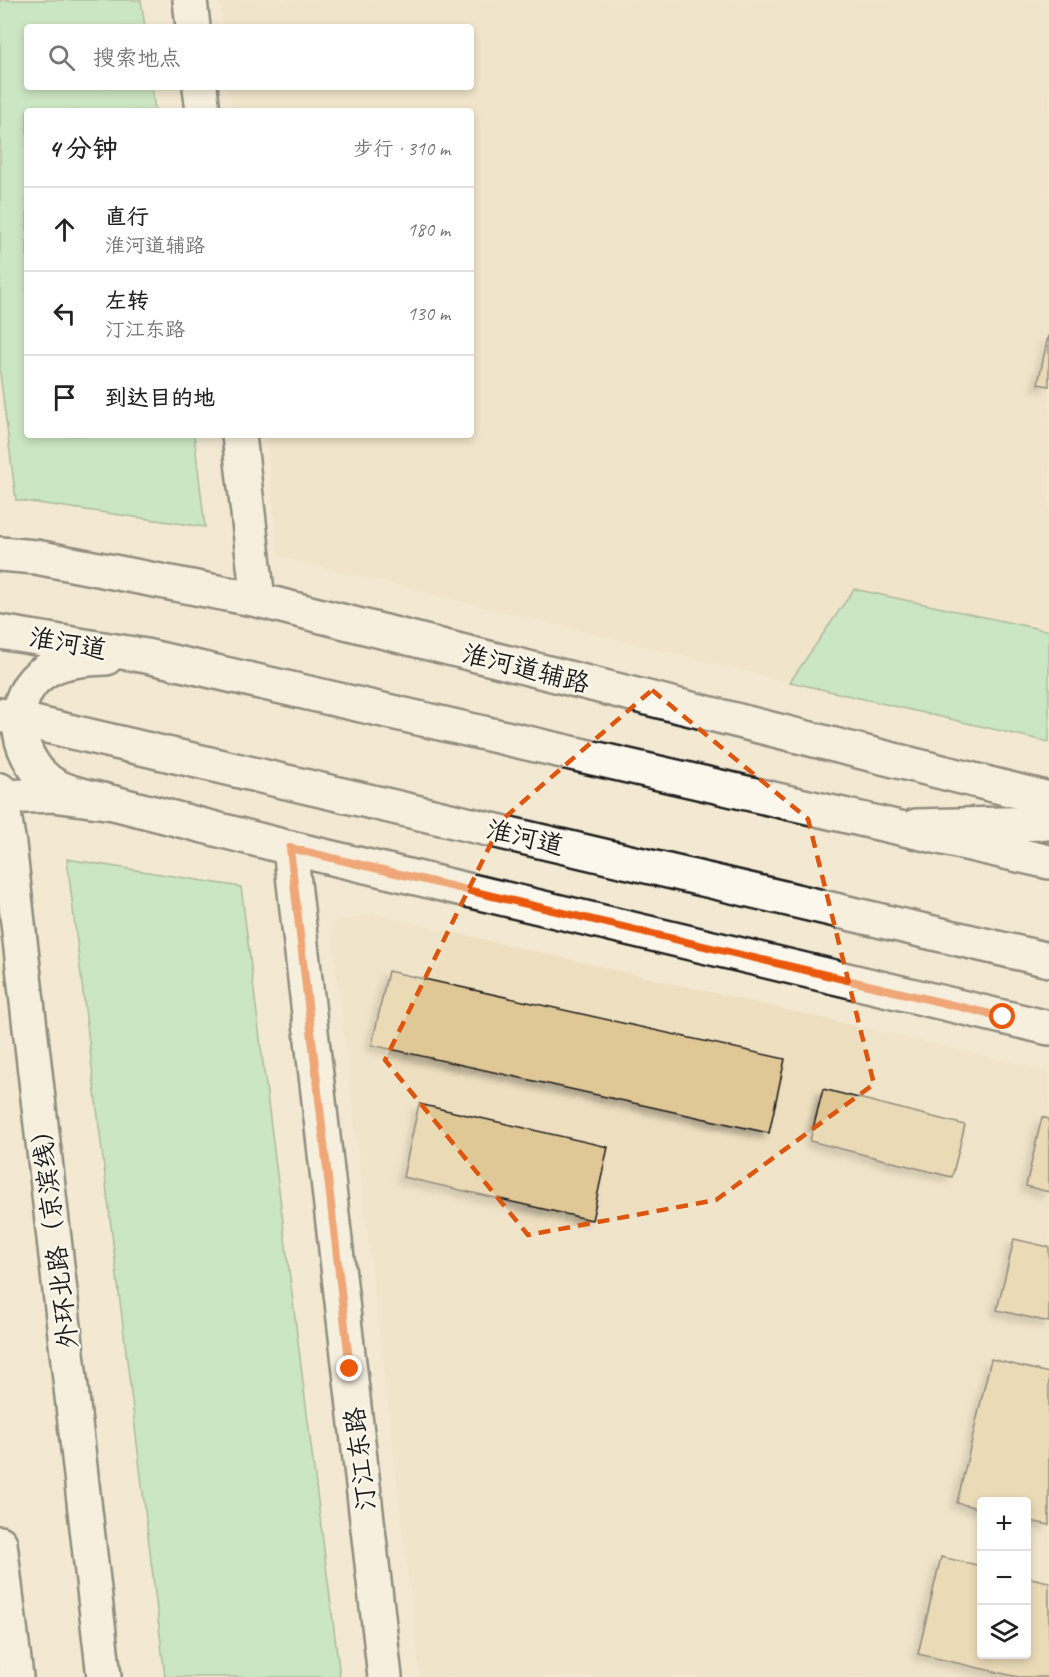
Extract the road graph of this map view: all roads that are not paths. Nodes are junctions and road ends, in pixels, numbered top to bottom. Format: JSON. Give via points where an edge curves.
{"nodes":[{"id":1,"x":190,"y":0,"type":"edge"},
{"id":2,"x":193,"y":24,"type":"edge"},
{"id":3,"x":200,"y":90,"type":"edge"},
{"id":4,"x":202,"y":108,"type":"edge"},
{"id":5,"x":239,"y":438,"type":"edge"},
{"id":6,"x":0,"y":554,"type":"edge"},
{"id":7,"x":258,"y":600,"type":"junction"},
{"id":8,"x":0,"y":632,"type":"edge"},
{"id":9,"x":146,"y":656,"type":"junction"},
{"id":10,"x":9,"y":716,"type":"edge"},
{"id":11,"x":0,"y":790,"type":"edge"},
{"id":12,"x":0,"y":796,"type":"edge"},
{"id":13,"x":1049,"y":799,"type":"edge"},
{"id":14,"x":114,"y":803,"type":"junction"},
{"id":15,"x":1049,"y":823,"type":"edge"},
{"id":16,"x":900,"y":826,"type":"junction"},
{"id":17,"x":290,"y":848,"type":"junction"},
{"id":18,"x":1049,"y":862,"type":"edge"},
{"id":19,"x":1049,"y":960,"type":"edge"},
{"id":20,"x":1049,"y":1028,"type":"edge"},
{"id":21,"x":0,"y":1542,"type":"edge"},
{"id":22,"x":15,"y":1677,"type":"edge"},
{"id":23,"x":104,"y":1677,"type":"edge"},
{"id":24,"x":386,"y":1677,"type":"edge"}],
"edges":[{"from":1,"to":2,"type":"main road"},
{"from":3,"to":4,"type":"main road"},
{"from":5,"to":7,"type":"main road"},
{"from":6,"to":7,"type":"main road","name":"淮河道辅路","via":[[36,557]]},
{"from":7,"to":13,"type":"main road","name":"淮河道辅路"},
{"from":8,"to":9,"type":"main road","name":"淮河道"},
{"from":9,"to":10,"type":"main road","via":[[93,659],[50,668],[31,685]]},
{"from":9,"to":16,"type":"main road","name":"淮河道"},
{"from":10,"to":14,"type":"main road","via":[[38,771],[50,782]]},
{"from":10,"to":19,"type":"main road","name":"淮河道"},
{"from":11,"to":12,"type":"main road","name":"外环北路（京滨线）"},
{"from":12,"to":14,"type":"main road","via":[[52,795]]},
{"from":12,"to":23,"type":"main road","name":"外环北路（京滨线）","via":[[9,844]]},
{"from":14,"to":17,"type":"main road"},
{"from":15,"to":16,"type":"main road"},
{"from":16,"to":18,"type":"main road","name":"淮河道"},
{"from":17,"to":20,"type":"main road"},
{"from":17,"to":24,"type":"main road","name":"汀江东路"},
{"from":21,"to":22,"type":"main road"}]}
